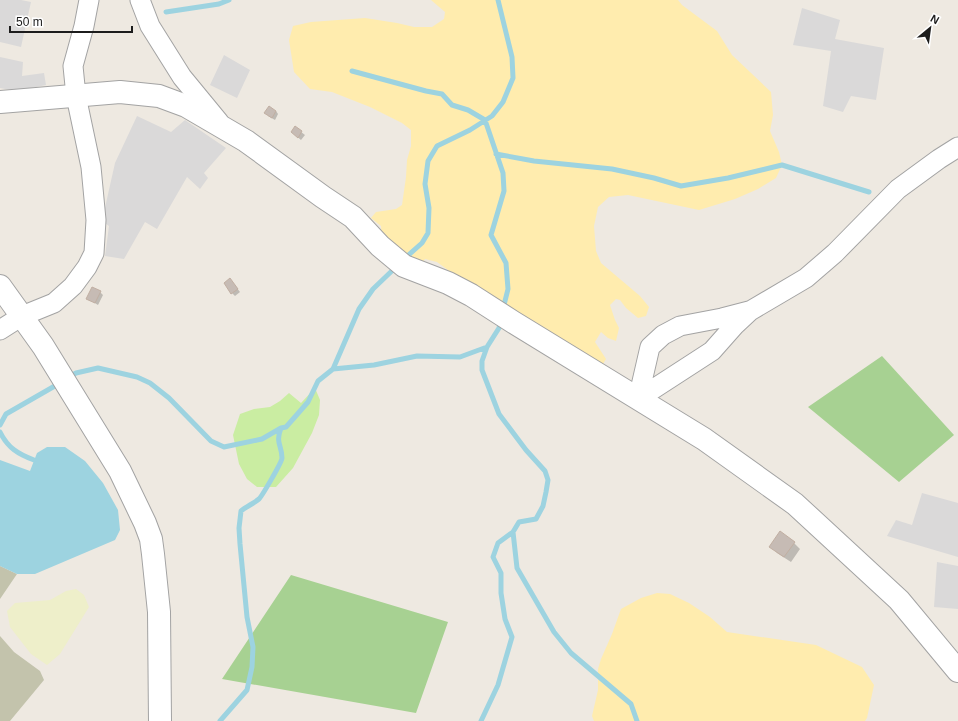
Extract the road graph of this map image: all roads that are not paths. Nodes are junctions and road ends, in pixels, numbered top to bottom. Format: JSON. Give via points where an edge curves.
{"nodes":[{"id":1,"x":89,"y":0,"type":"edge"},
{"id":2,"x":140,"y":0,"type":"edge"},
{"id":3,"x":76,"y":96,"type":"junction"},
{"id":4,"x":0,"y":102,"type":"edge"},
{"id":5,"x":225,"y":129,"type":"junction"},
{"id":6,"x":958,"y":147,"type":"edge"},
{"id":7,"x":0,"y":286,"type":"edge"},
{"id":8,"x":750,"y":311,"type":"junction"},
{"id":9,"x":22,"y":316,"type":"junction"},
{"id":10,"x":0,"y":330,"type":"edge"},
{"id":11,"x":638,"y":399,"type":"junction"},
{"id":12,"x":958,"y":670,"type":"edge"},
{"id":13,"x":160,"y":721,"type":"edge"}],
"edges":[{"from":1,"to":3,"type":"street","via":[[73,66]]},
{"from":2,"to":5,"type":"street","via":[[150,26],[182,77]]},
{"from":3,"to":4,"type":"street"},
{"from":3,"to":5,"type":"street","via":[[120,92],[160,96],[186,106]]},
{"from":3,"to":9,"type":"street","via":[[91,167],[96,220],[94,253],[73,286],[54,303]]},
{"from":5,"to":11,"type":"street","via":[[354,217],[380,246],[404,266],[472,295]]},
{"from":6,"to":8,"type":"street","via":[[898,189],[835,254],[806,278]]},
{"from":7,"to":9,"type":"street"},
{"from":8,"to":11,"type":"street","via":[[712,351]]},
{"from":8,"to":11,"type":"street","via":[[680,326],[662,335],[650,347]]},
{"from":9,"to":10,"type":"street"},
{"from":9,"to":13,"type":"street","via":[[120,472],[150,539],[159,612]]},
{"from":11,"to":12,"type":"street","via":[[704,439],[795,504],[899,600]]}]}
